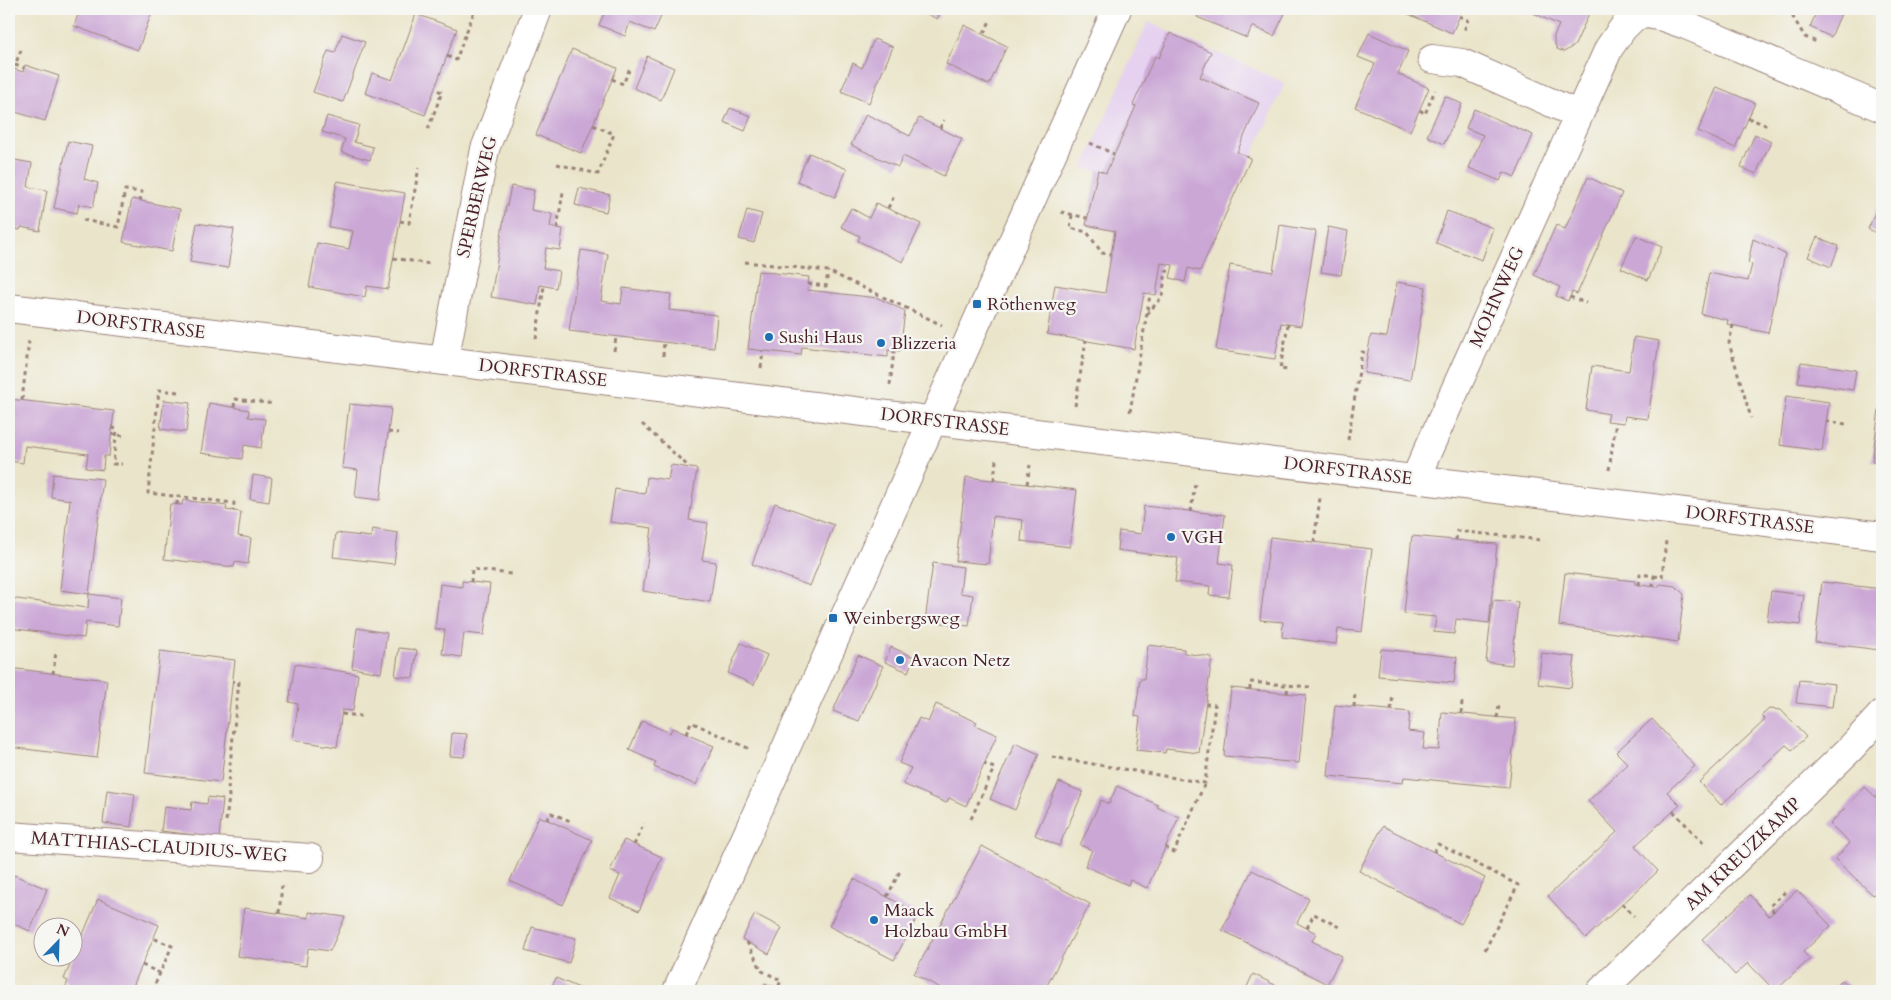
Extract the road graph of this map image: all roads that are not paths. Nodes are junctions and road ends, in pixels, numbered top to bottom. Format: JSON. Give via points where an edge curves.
{"nodes":[{"id":1,"x":538,"y":9,"type":"edge"},
{"id":2,"x":1117,"y":9,"type":"edge"},
{"id":3,"x":1432,"y":59,"type":"dead end"},
{"id":4,"x":1882,"y":108,"type":"edge"},
{"id":5,"x":1578,"y":115,"type":"junction"},
{"id":6,"x":21,"y":310,"type":"edge"},
{"id":7,"x":444,"y":361,"type":"junction"},
{"id":8,"x":932,"y":421,"type":"junction"},
{"id":9,"x":1416,"y":479,"type":"junction"},
{"id":10,"x":1882,"y":536,"type":"edge"},
{"id":11,"x":1882,"y":714,"type":"edge"},
{"id":12,"x":9,"y":836,"type":"edge"},
{"id":13,"x":310,"y":858,"type":"dead end"},
{"id":14,"x":677,"y":991,"type":"edge"},
{"id":15,"x":1601,"y":991,"type":"edge"}],
"edges":[{"from":1,"to":7,"type":"street","name":"SPERBERWEG","via":[[485,149]]},
{"from":2,"to":8,"type":"street"},
{"from":3,"to":5,"type":"street","via":[[1462,63]]},
{"from":4,"to":5,"type":"street","name":"MOHNWEG","via":[[1686,25],[1648,14],[1633,18],[1609,48]]},
{"from":5,"to":9,"type":"street","name":"MOHNWEG"},
{"from":6,"to":7,"type":"street","name":"DORFSTRASSE"},
{"from":7,"to":8,"type":"street","name":"DORFSTRASSE"},
{"from":8,"to":9,"type":"street","name":"DORFSTRASSE"},
{"from":8,"to":14,"type":"street"},
{"from":9,"to":10,"type":"street","name":"DORFSTRASSE"},
{"from":11,"to":15,"type":"street","name":"AM KREUZKAMP"},
{"from":12,"to":13,"type":"street","name":"MATTHIAS-CLAUDIUS-WEG"}]}
